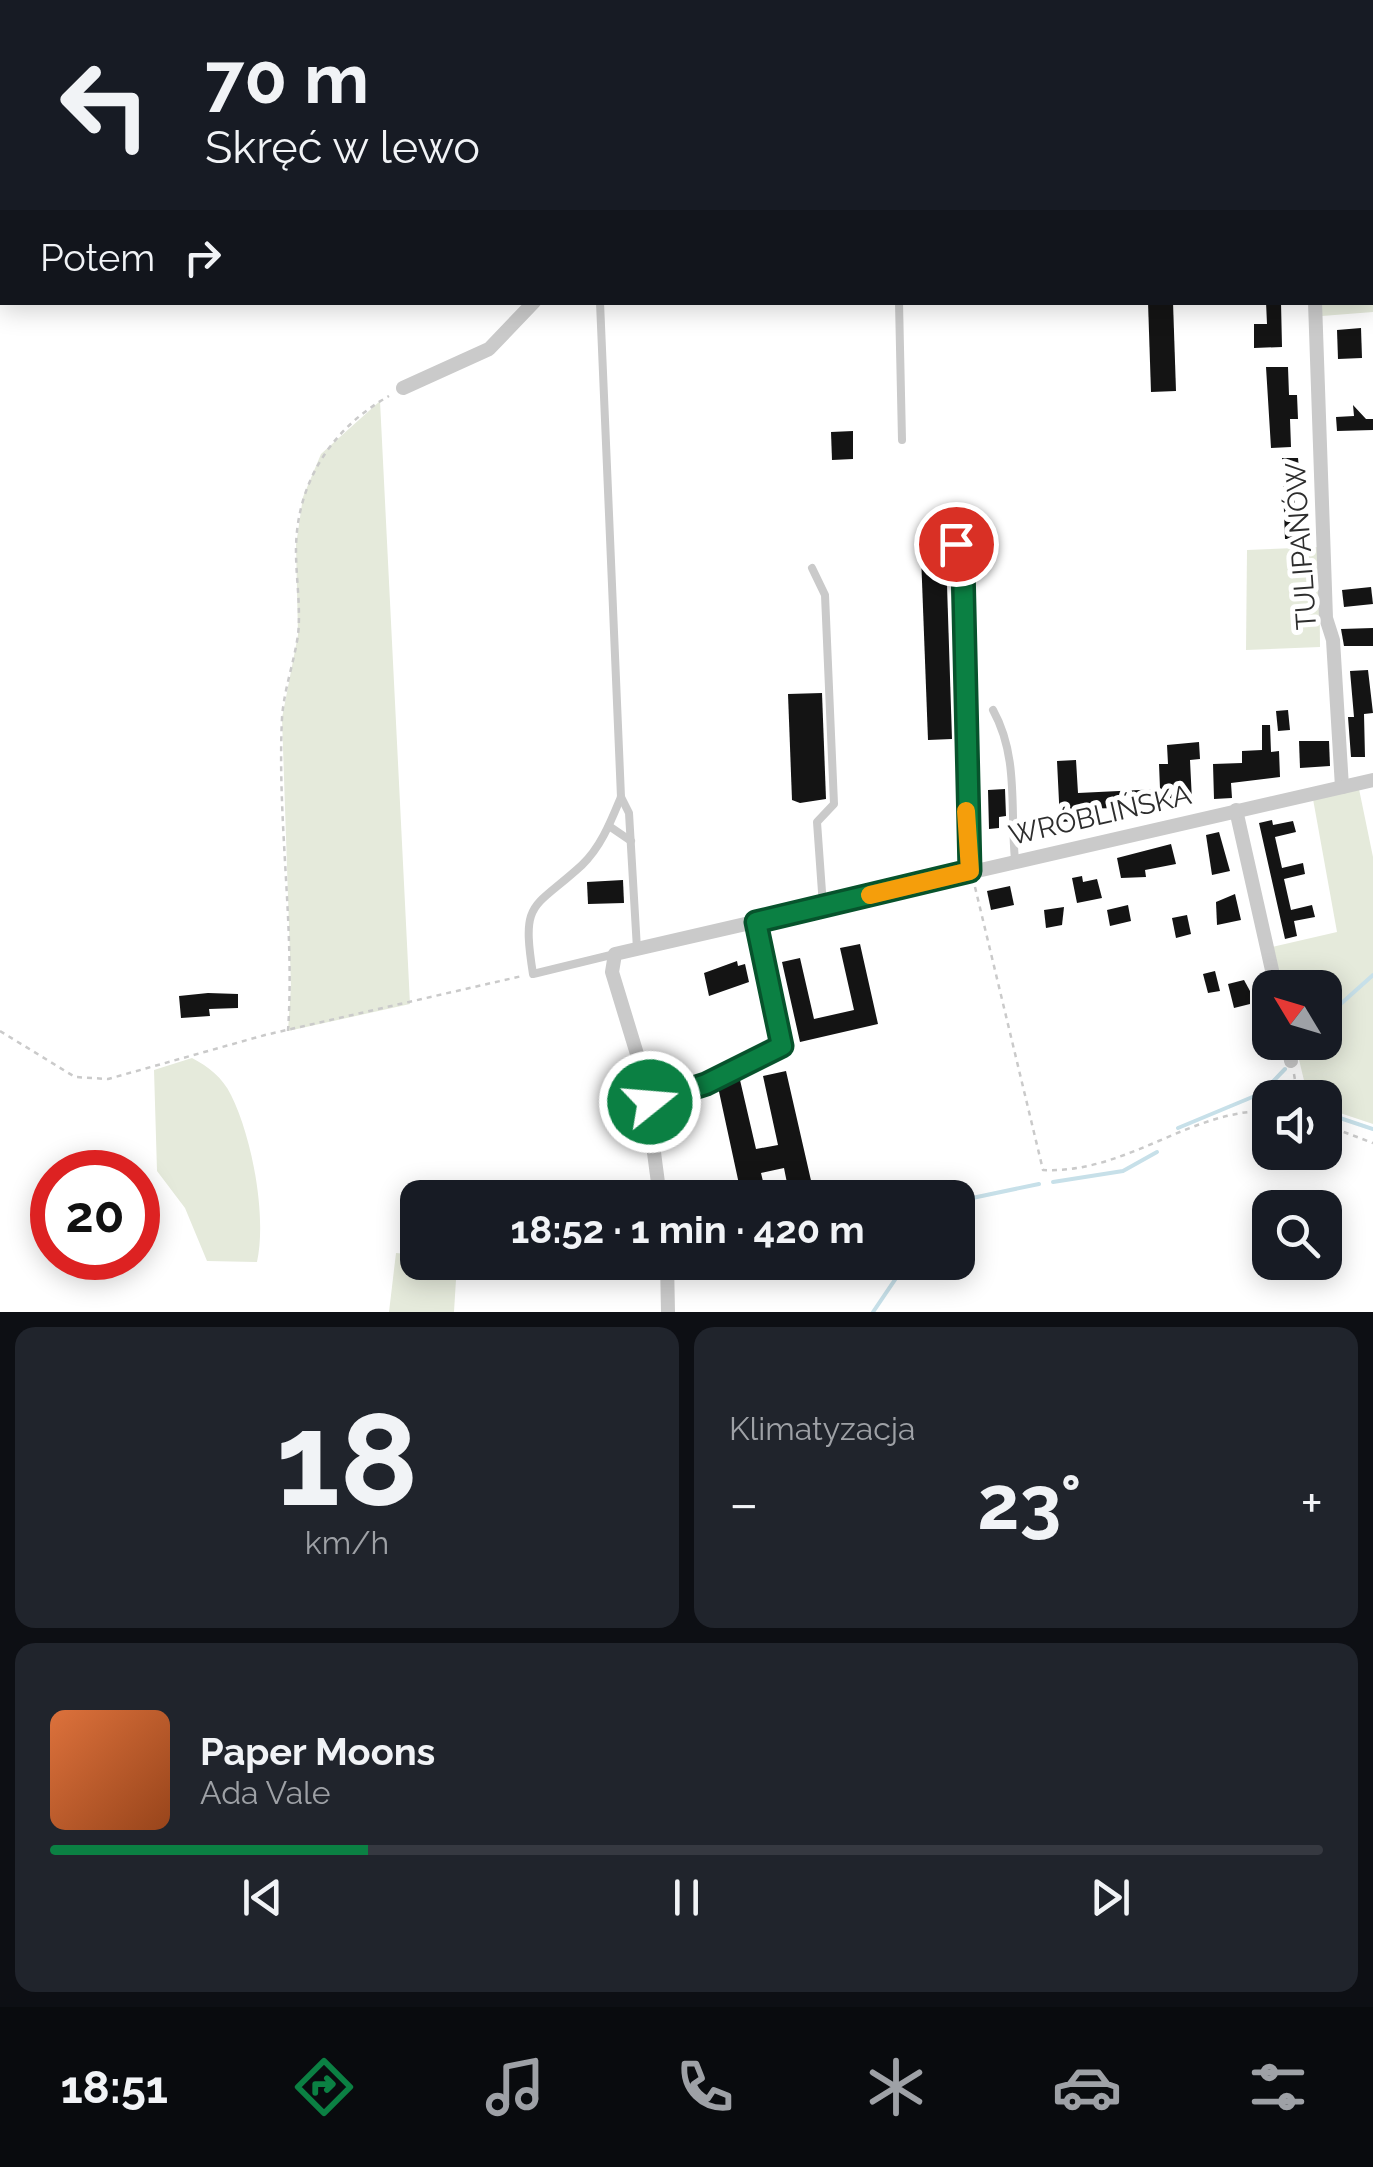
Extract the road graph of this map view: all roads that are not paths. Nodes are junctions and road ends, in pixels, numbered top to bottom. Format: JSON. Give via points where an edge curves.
{"nodes":[{"id":1,"x":531,"y":305,"type":"edge"},
{"id":2,"x":600,"y":305,"type":"edge"},
{"id":3,"x":899,"y":305,"type":"edge"},
{"id":4,"x":1314,"y":305,"type":"edge"},
{"id":5,"x":403,"y":388,"type":"road end"},
{"id":6,"x":902,"y":440,"type":"dead end"},
{"id":7,"x":929,"y":543,"type":"dead end"},
{"id":8,"x":812,"y":568,"type":"dead end"},
{"id":9,"x":993,"y":710,"type":"dead end"},
{"id":10,"x":1373,"y":780,"type":"edge"},
{"id":11,"x":1342,"y":787,"type":"junction"},
{"id":12,"x":621,"y":798,"type":"junction"},
{"id":13,"x":1236,"y":810,"type":"junction"},
{"id":14,"x":609,"y":826,"type":"junction"},
{"id":15,"x":631,"y":841,"type":"junction"},
{"id":16,"x":1015,"y":860,"type":"junction"},
{"id":17,"x":970,"y":871,"type":"junction"},
{"id":18,"x":823,"y":906,"type":"junction"},
{"id":19,"x":756,"y":922,"type":"junction"},
{"id":20,"x":636,"y":949,"type":"junction"},
{"id":21,"x":615,"y":954,"type":"junction"},
{"id":22,"x":1272,"y":970,"type":"edge"},
{"id":23,"x":650,"y":1102,"type":"junction"},
{"id":24,"x":658,"y":1180,"type":"edge"},
{"id":25,"x":667,"y":1280,"type":"edge"},
{"id":26,"x":668,"y":1312,"type":"edge"}],
"edges":[{"from":1,"to":5,"type":"street","via":[[489,349]]},
{"from":2,"to":12,"type":"lane"},
{"from":3,"to":6,"type":"lane"},
{"from":4,"to":11,"type":"street","name":"TULIPANÓW","via":[[1326,618]]},
{"from":7,"to":17,"type":"lane","via":[[956,544],[963,566]]},
{"from":8,"to":18,"type":"lane","via":[[825,595],[834,804],[817,822]]},
{"from":9,"to":16,"type":"lane","via":[[1010,755]]},
{"from":10,"to":11,"type":"street","name":"WRÓBLIŃSKA"},
{"from":11,"to":13,"type":"street","name":"WRÓBLIŃSKA"},
{"from":12,"to":14,"type":"lane"},
{"from":12,"to":15,"type":"lane"},
{"from":13,"to":16,"type":"street","name":"WRÓBLIŃSKA"},
{"from":13,"to":22,"type":"street"},
{"from":14,"to":15,"type":"lane"},
{"from":14,"to":21,"type":"lane","via":[[583,864],[534,905],[527,923],[532,974]]},
{"from":15,"to":20,"type":"lane"},
{"from":16,"to":17,"type":"street","name":"WRÓBLIŃSKA"},
{"from":17,"to":18,"type":"street","name":"WRÓBLIŃSKA"},
{"from":18,"to":19,"type":"street","name":"WRÓBLIŃSKA"},
{"from":19,"to":20,"type":"street","name":"WRÓBLIŃSKA"},
{"from":19,"to":23,"type":"lane","via":[[782,1046],[706,1084]]},
{"from":20,"to":21,"type":"street","name":"WRÓBLIŃSKA"},
{"from":21,"to":23,"type":"street","via":[[612,972]]},
{"from":23,"to":24,"type":"street"},
{"from":25,"to":26,"type":"street"}]}
